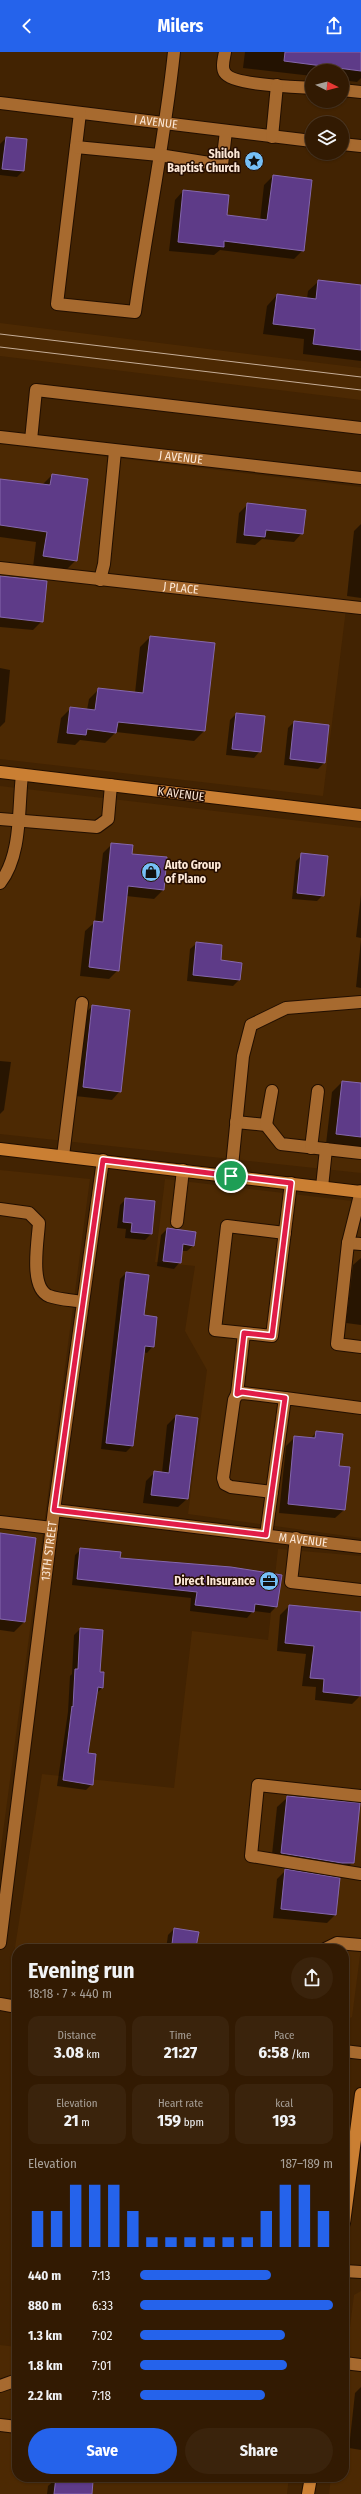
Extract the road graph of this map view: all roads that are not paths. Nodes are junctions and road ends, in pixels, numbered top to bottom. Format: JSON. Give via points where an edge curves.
{"nodes":[{"id":1,"x":174,"y":52,"type":"edge"},
{"id":2,"x":225,"y":52,"type":"edge"},
{"id":3,"x":277,"y":85,"type":"junction"},
{"id":4,"x":305,"y":87,"type":"edge"},
{"id":5,"x":349,"y":91,"type":"edge"},
{"id":6,"x":361,"y":92,"type":"edge"},
{"id":7,"x":0,"y":103,"type":"edge"},
{"id":8,"x":80,"y":113,"type":"junction"},
{"id":9,"x":166,"y":122,"type":"junction"},
{"id":10,"x":226,"y":131,"type":"junction"},
{"id":11,"x":272,"y":136,"type":"junction"},
{"id":12,"x":305,"y":140,"type":"edge"},
{"id":13,"x":349,"y":145,"type":"edge"},
{"id":14,"x":361,"y":146,"type":"edge"},
{"id":15,"x":76,"y":147,"type":"junction"},
{"id":16,"x":159,"y":155,"type":"junction"},
{"id":17,"x":361,"y":428,"type":"edge"},
{"id":18,"x":0,"y":437,"type":"edge"},
{"id":19,"x":31,"y":440,"type":"junction"},
{"id":20,"x":115,"y":451,"type":"junction"},
{"id":21,"x":361,"y":478,"type":"edge"},
{"id":22,"x":0,"y":568,"type":"edge"},
{"id":23,"x":100,"y":580,"type":"junction"},
{"id":24,"x":361,"y":608,"type":"edge"},
{"id":25,"x":0,"y":772,"type":"edge"},
{"id":26,"x":22,"y":775,"type":"junction"},
{"id":27,"x":111,"y":785,"type":"junction"},
{"id":28,"x":361,"y":815,"type":"edge"},
{"id":29,"x":0,"y":819,"type":"edge"},
{"id":30,"x":17,"y":820,"type":"junction"},
{"id":31,"x":0,"y":883,"type":"edge"},
{"id":32,"x":361,"y":1002,"type":"edge"},
{"id":33,"x":82,"y":1004,"type":"dead end"},
{"id":34,"x":272,"y":1091,"type":"dead end"},
{"id":35,"x":318,"y":1091,"type":"dead end"},
{"id":36,"x":236,"y":1122,"type":"junction"},
{"id":37,"x":266,"y":1125,"type":"junction"},
{"id":38,"x":311,"y":1148,"type":"junction"},
{"id":39,"x":0,"y":1149,"type":"edge"},
{"id":40,"x":326,"y":1149,"type":"junction"},
{"id":41,"x":361,"y":1154,"type":"edge"},
{"id":42,"x":63,"y":1156,"type":"junction"},
{"id":43,"x":103,"y":1160,"type":"junction"},
{"id":44,"x":183,"y":1170,"type":"junction"},
{"id":45,"x":231,"y":1176,"type":"junction"},
{"id":46,"x":291,"y":1183,"type":"junction"},
{"id":47,"x":322,"y":1187,"type":"junction"},
{"id":48,"x":361,"y":1191,"type":"edge"},
{"id":49,"x":0,"y":1209,"type":"edge"},
{"id":50,"x":177,"y":1222,"type":"dead end"},
{"id":51,"x":285,"y":1233,"type":"junction"},
{"id":52,"x":348,"y":1243,"type":"junction"},
{"id":53,"x":361,"y":1244,"type":"edge"},
{"id":54,"x":83,"y":1302,"type":"junction"},
{"id":55,"x":244,"y":1333,"type":"junction"},
{"id":56,"x":361,"y":1347,"type":"edge"},
{"id":57,"x":237,"y":1394,"type":"junction"},
{"id":58,"x":285,"y":1398,"type":"junction"},
{"id":59,"x":361,"y":1408,"type":"edge"},
{"id":60,"x":272,"y":1492,"type":"junction"},
{"id":61,"x":54,"y":1510,"type":"junction"},
{"id":62,"x":0,"y":1522,"type":"edge"},
{"id":63,"x":52,"y":1528,"type":"junction"},
{"id":64,"x":266,"y":1535,"type":"junction"},
{"id":65,"x":296,"y":1538,"type":"junction"},
{"id":66,"x":361,"y":1547,"type":"edge"},
{"id":67,"x":361,"y":1590,"type":"edge"},
{"id":68,"x":361,"y":1796,"type":"edge"},
{"id":69,"x":361,"y":1874,"type":"edge"},
{"id":70,"x":0,"y":1943,"type":"edge"},
{"id":71,"x":335,"y":1944,"type":"edge"},
{"id":72,"x":361,"y":1944,"type":"edge"},
{"id":73,"x":0,"y":2004,"type":"edge"},
{"id":74,"x":12,"y":2006,"type":"edge"},
{"id":75,"x":349,"y":2052,"type":"edge"},
{"id":76,"x":361,"y":2053,"type":"edge"},
{"id":77,"x":361,"y":2094,"type":"edge"},
{"id":78,"x":349,"y":2175,"type":"edge"},
{"id":79,"x":349,"y":2271,"type":"edge"},
{"id":80,"x":361,"y":2272,"type":"edge"},
{"id":81,"x":349,"y":2364,"type":"edge"},
{"id":82,"x":361,"y":2365,"type":"edge"},
{"id":83,"x":12,"y":2382,"type":"edge"},
{"id":84,"x":0,"y":2386,"type":"edge"},
{"id":85,"x":0,"y":2425,"type":"edge"},
{"id":86,"x":12,"y":2426,"type":"edge"},
{"id":87,"x":310,"y":2482,"type":"edge"},
{"id":88,"x":308,"y":2494,"type":"edge"}],
"edges":[{"from":1,"to":9,"type":"street"},
{"from":2,"to":3,"type":"street","via":[[225,74]]},
{"from":3,"to":4,"type":"street"},
{"from":3,"to":11,"type":"street"},
{"from":5,"to":6,"type":"street"},
{"from":7,"to":8,"type":"street","name":"I AVENUE"},
{"from":8,"to":9,"type":"street","name":"I AVENUE"},
{"from":8,"to":15,"type":"street"},
{"from":9,"to":10,"type":"street","name":"I AVENUE"},
{"from":9,"to":16,"type":"street"},
{"from":10,"to":11,"type":"street","name":"I AVENUE"},
{"from":10,"to":16,"type":"street","via":[[222,165]]},
{"from":11,"to":12,"type":"street","name":"I AVENUE"},
{"from":13,"to":14,"type":"street"},
{"from":15,"to":16,"type":"street"},
{"from":15,"to":16,"type":"street","via":[[57,304],[135,312]]},
{"from":17,"to":19,"type":"street","via":[[36,390]]},
{"from":18,"to":19,"type":"street","name":"J AVENUE"},
{"from":19,"to":20,"type":"street","name":"J AVENUE"},
{"from":20,"to":21,"type":"street","name":"J AVENUE"},
{"from":20,"to":23,"type":"street","via":[[104,564]]},
{"from":22,"to":23,"type":"street","name":"J PLACE"},
{"from":23,"to":24,"type":"street","name":"J PLACE"},
{"from":25,"to":26,"type":"main road","name":"K AVENUE"},
{"from":26,"to":27,"type":"main road","name":"K AVENUE"},
{"from":26,"to":30,"type":"street"},
{"from":27,"to":28,"type":"main road","name":"K AVENUE"},
{"from":27,"to":30,"type":"street","via":[[108,819],[97,828]]},
{"from":29,"to":30,"type":"street"},
{"from":30,"to":31,"type":"street","via":[[10,869]]},
{"from":32,"to":36,"type":"street","via":[[286,1008],[252,1025],[243,1056]]},
{"from":33,"to":42,"type":"street"},
{"from":34,"to":37,"type":"street"},
{"from":35,"to":38,"type":"street"},
{"from":36,"to":37,"type":"street"},
{"from":36,"to":45,"type":"street"},
{"from":37,"to":38,"type":"street","via":[[281,1144]]},
{"from":38,"to":40,"type":"street"},
{"from":39,"to":42,"type":"main road"},
{"from":40,"to":41,"type":"street"},
{"from":40,"to":47,"type":"street"},
{"from":42,"to":43,"type":"main road"},
{"from":43,"to":44,"type":"main road"},
{"from":43,"to":54,"type":"street","name":"13TH STREET"},
{"from":44,"to":45,"type":"main road"},
{"from":44,"to":50,"type":"street"},
{"from":45,"to":46,"type":"main road"},
{"from":46,"to":47,"type":"main road"},
{"from":46,"to":51,"type":"street"},
{"from":47,"to":48,"type":"main road"},
{"from":48,"to":52,"type":"street"},
{"from":49,"to":54,"type":"street","via":[[29,1213],[39,1223],[36,1268],[42,1290],[48,1296]]},
{"from":51,"to":55,"type":"street","via":[[272,1336]]},
{"from":51,"to":55,"type":"street","via":[[227,1226],[215,1330]]},
{"from":52,"to":53,"type":"street"},
{"from":52,"to":56,"type":"street","via":[[337,1344]]},
{"from":54,"to":61,"type":"street","name":"13TH STREET"},
{"from":55,"to":57,"type":"street"},
{"from":57,"to":58,"type":"street","via":[[242,1392]]},
{"from":57,"to":60,"type":"street","via":[[223,1478],[225,1484]]},
{"from":58,"to":59,"type":"street"},
{"from":58,"to":60,"type":"street"},
{"from":60,"to":64,"type":"street"},
{"from":61,"to":63,"type":"street","name":"13TH STREET"},
{"from":61,"to":64,"type":"street","name":"M AVENUE"},
{"from":62,"to":63,"type":"street"},
{"from":63,"to":70,"type":"street","name":"13TH STREET"},
{"from":64,"to":65,"type":"street","name":"M AVENUE"},
{"from":65,"to":66,"type":"street","name":"M AVENUE"},
{"from":65,"to":67,"type":"street","via":[[291,1582]]},
{"from":68,"to":69,"type":"street","via":[[258,1785],[251,1856]]},
{"from":71,"to":72,"type":"street"},
{"from":73,"to":74,"type":"street"},
{"from":75,"to":76,"type":"street"},
{"from":77,"to":78,"type":"main road"},
{"from":79,"to":80,"type":"street"},
{"from":81,"to":82,"type":"street"},
{"from":83,"to":84,"type":"street"},
{"from":85,"to":86,"type":"street"},
{"from":87,"to":88,"type":"main road"}]}
